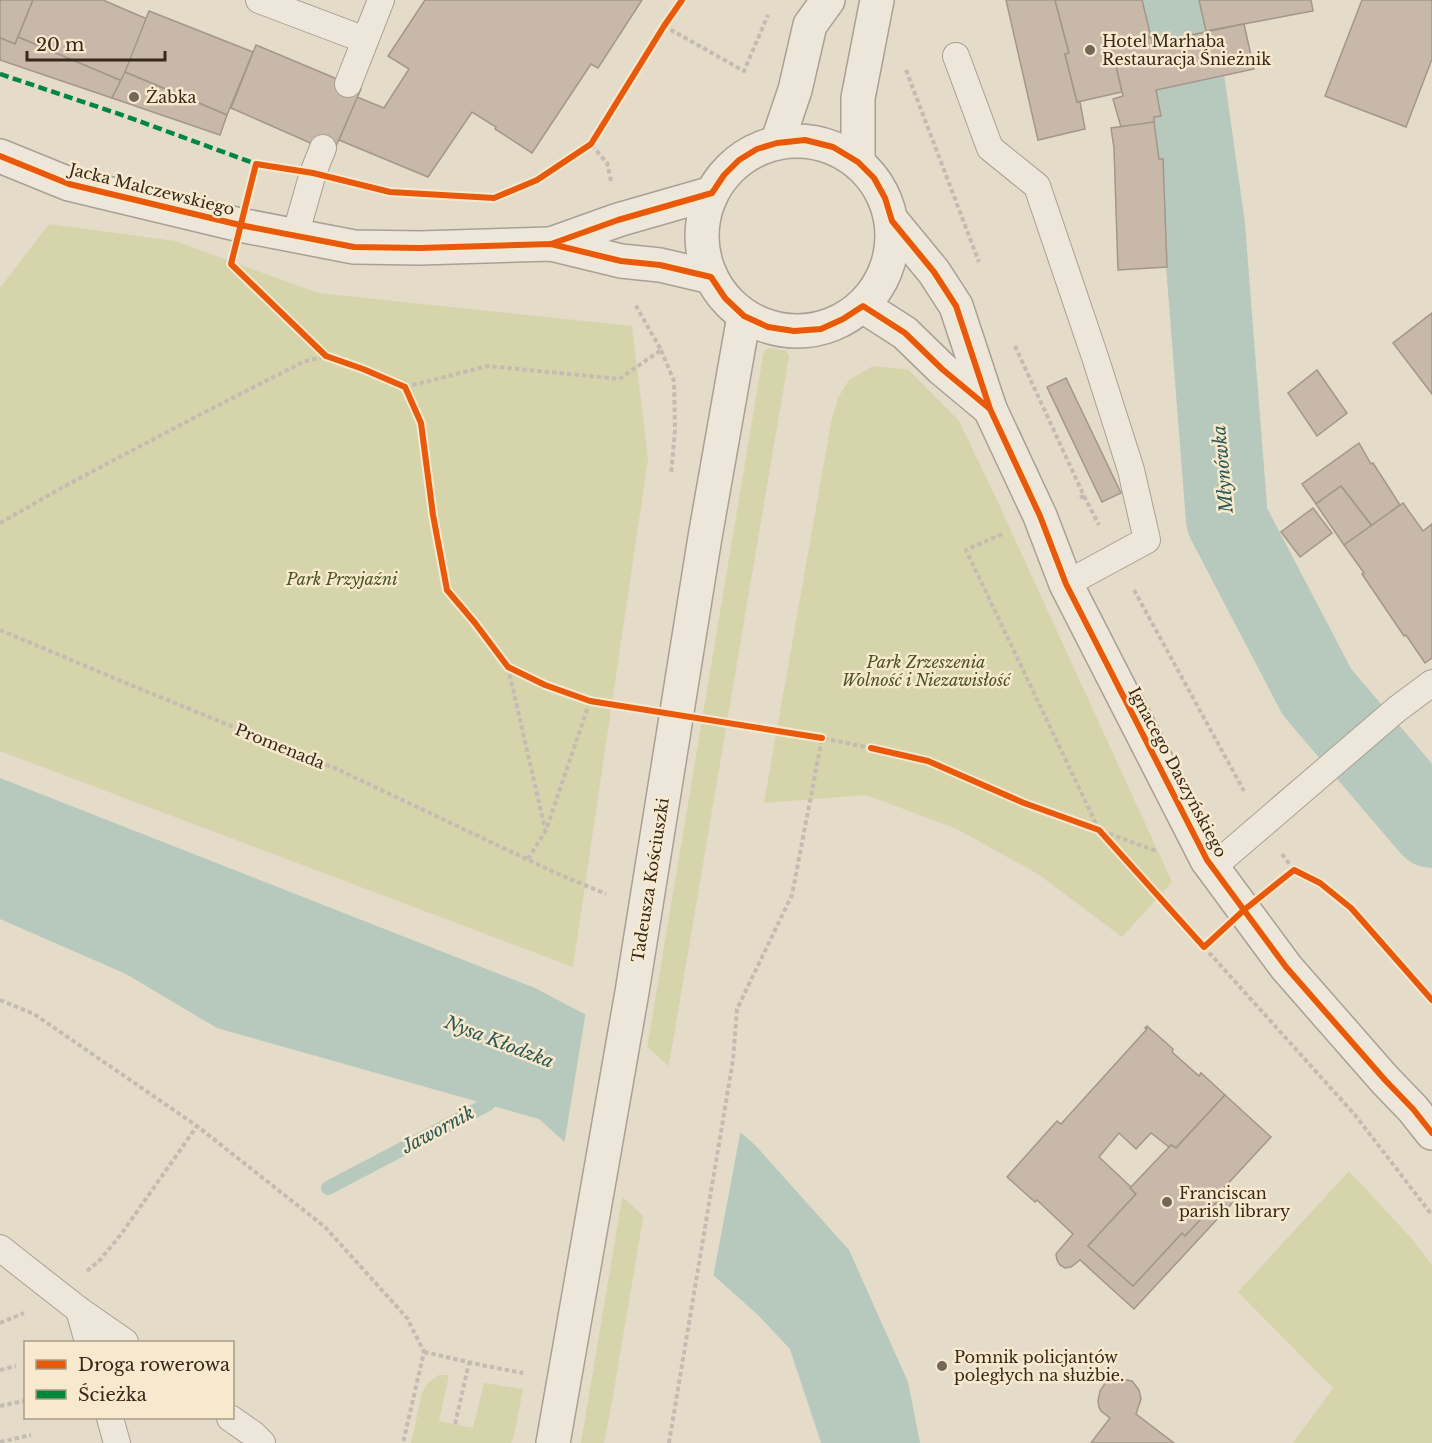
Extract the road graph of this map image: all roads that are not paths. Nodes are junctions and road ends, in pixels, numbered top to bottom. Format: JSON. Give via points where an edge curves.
{"nodes":[{"id":1,"x":259,"y":0,"type":"edge"},
{"id":2,"x":381,"y":0,"type":"edge"},
{"id":3,"x":828,"y":0,"type":"edge"},
{"id":4,"x":877,"y":0,"type":"edge"},
{"id":5,"x":365,"y":40,"type":"junction"},
{"id":6,"x":956,"y":57,"type":"dead end"},
{"id":7,"x":348,"y":84,"type":"dead end"},
{"id":8,"x":777,"y":143,"type":"junction"},
{"id":9,"x":323,"y":148,"type":"dead end"},
{"id":10,"x":0,"y":156,"type":"edge"},
{"id":11,"x":858,"y":162,"type":"junction"},
{"id":12,"x":712,"y":193,"type":"junction"},
{"id":13,"x":892,"y":221,"type":"junction"},
{"id":14,"x":295,"y":236,"type":"junction"},
{"id":15,"x":551,"y":244,"type":"junction"},
{"id":16,"x":711,"y":277,"type":"junction"},
{"id":17,"x":863,"y":306,"type":"junction"},
{"id":18,"x":744,"y":316,"type":"junction"},
{"id":19,"x":990,"y":408,"type":"junction"},
{"id":20,"x":1066,"y":584,"type":"junction"},
{"id":21,"x":1432,"y":683,"type":"edge"},
{"id":22,"x":1213,"y":867,"type":"junction"},
{"id":23,"x":1422,"y":1121,"type":"edge"},
{"id":24,"x":0,"y":1248,"type":"edge"},
{"id":25,"x":79,"y":1310,"type":"junction"},
{"id":26,"x":88,"y":1341,"type":"edge"},
{"id":27,"x":124,"y":1341,"type":"edge"},
{"id":28,"x":110,"y":1419,"type":"edge"},
{"id":29,"x":231,"y":1419,"type":"edge"},
{"id":30,"x":117,"y":1443,"type":"edge"},
{"id":31,"x":262,"y":1443,"type":"edge"},
{"id":32,"x":553,"y":1443,"type":"edge"}],
"edges":[{"from":1,"to":5,"type":"lane"},
{"from":2,"to":5,"type":"lane"},
{"from":3,"to":8,"type":"street","via":[[810,25],[795,90]]},
{"from":4,"to":11,"type":"street","via":[[858,98]]},
{"from":5,"to":7,"type":"lane"},
{"from":6,"to":20,"type":"lane","via":[[990,148],[1038,186],[1131,470],[1147,540]]},
{"from":8,"to":11,"type":"street","via":[[806,140],[833,147]]},
{"from":8,"to":12,"type":"street","via":[[739,160]]},
{"from":9,"to":14,"type":"lane"},
{"from":10,"to":14,"type":"street","name":"Jacka Malczewskiego","via":[[69,184]]},
{"from":11,"to":13,"type":"street","via":[[874,178]]},
{"from":12,"to":15,"type":"street","name":"Jacka Malczewskiego"},
{"from":12,"to":16,"type":"street","via":[[703,220],[703,249]]},
{"from":13,"to":17,"type":"street","via":[[892,252],[881,281]]},
{"from":13,"to":19,"type":"street","name":"Ignacego Daszyńskiego","via":[[956,306]]},
{"from":14,"to":15,"type":"street","name":"Jacka Malczewskiego","via":[[354,248]]},
{"from":15,"to":16,"type":"street","name":"Jacka Malczewskiego"},
{"from":16,"to":18,"type":"street"},
{"from":17,"to":18,"type":"street","via":[[820,329],[768,327]]},
{"from":17,"to":19,"type":"street","name":"Ignacego Daszyńskiego","via":[[905,333]]},
{"from":18,"to":32,"type":"street","name":"Tadeusza Kościuszki"},
{"from":19,"to":20,"type":"street","name":"Ignacego Daszyńskiego","via":[[1040,516]]},
{"from":20,"to":22,"type":"street","name":"Ignacego Daszyńskiego"},
{"from":21,"to":22,"type":"lane"},
{"from":22,"to":23,"type":"street","name":"Ignacego Daszyńskiego","via":[[1286,967]]},
{"from":24,"to":25,"type":"lane"},
{"from":25,"to":26,"type":"lane"},
{"from":25,"to":27,"type":"lane"},
{"from":28,"to":30,"type":"lane"},
{"from":29,"to":31,"type":"lane"}]}
